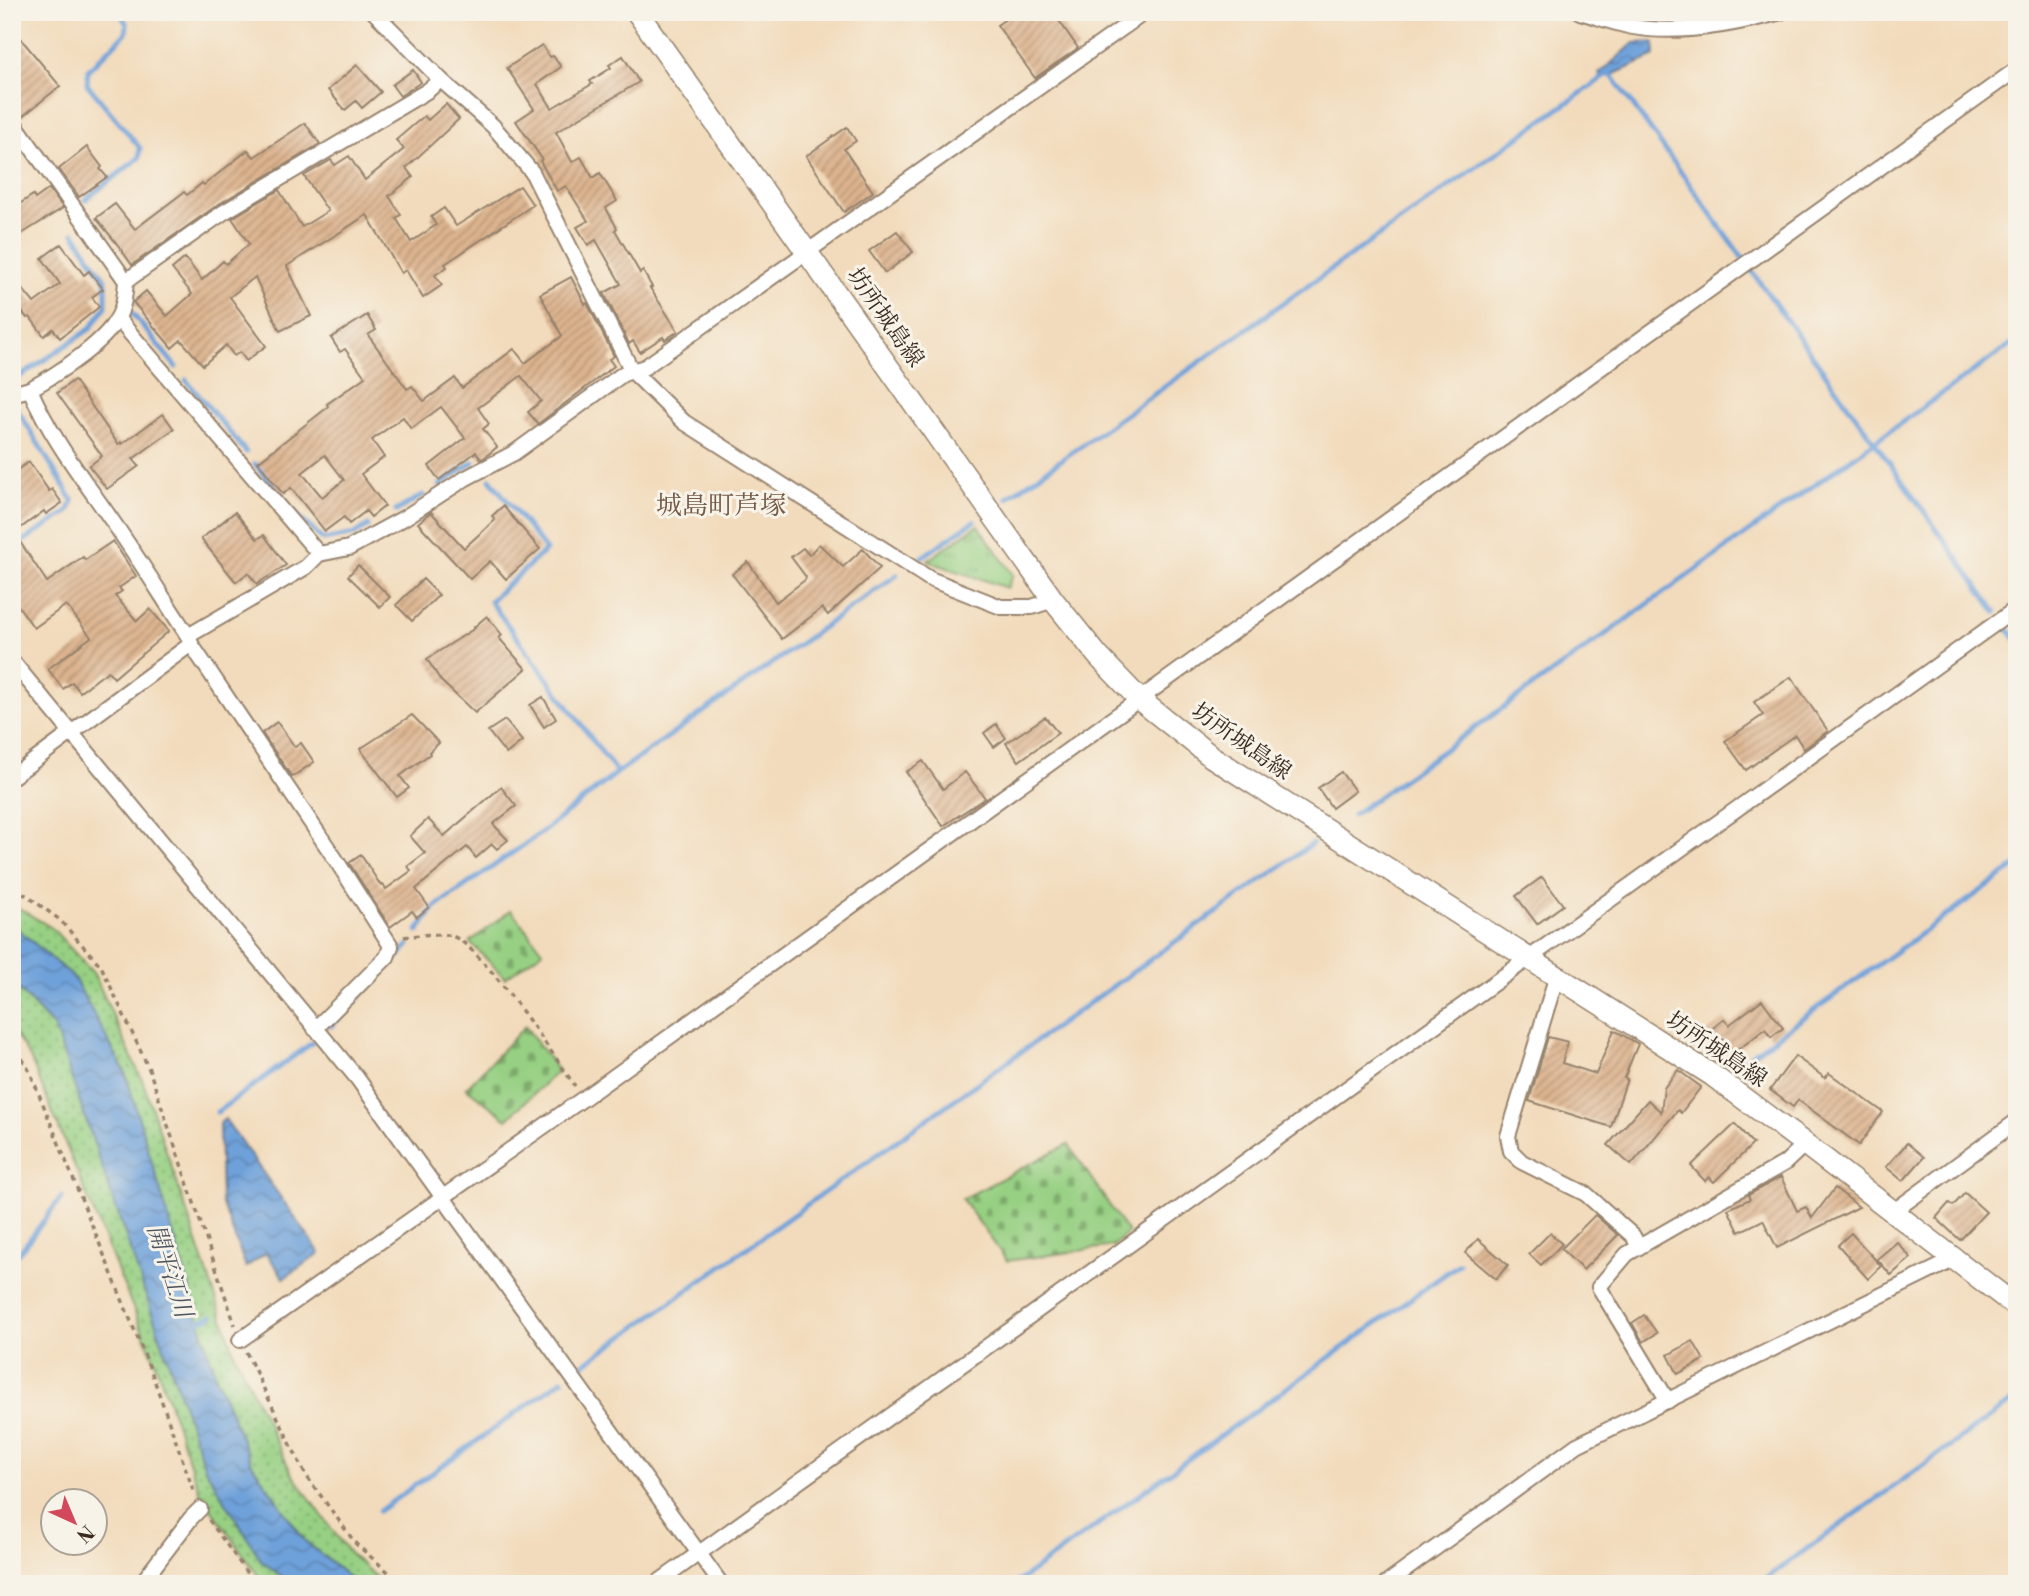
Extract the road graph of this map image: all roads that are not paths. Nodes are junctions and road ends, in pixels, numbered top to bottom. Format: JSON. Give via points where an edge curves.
{"nodes":[{"id":1,"x":374,"y":12,"type":"edge"},
{"id":2,"x":637,"y":12,"type":"edge"},
{"id":3,"x":1145,"y":12,"type":"edge"},
{"id":4,"x":1580,"y":12,"type":"edge"},
{"id":5,"x":1781,"y":12,"type":"edge"},
{"id":6,"x":2017,"y":69,"type":"edge"},
{"id":7,"x":441,"y":80,"type":"junction"},
{"id":8,"x":12,"y":120,"type":"edge"},
{"id":9,"x":807,"y":251,"type":"junction"},
{"id":10,"x":126,"y":281,"type":"junction"},
{"id":11,"x":118,"y":318,"type":"junction"},
{"id":12,"x":632,"y":370,"type":"junction"},
{"id":13,"x":30,"y":389,"type":"junction"},
{"id":14,"x":12,"y":394,"type":"edge"},
{"id":15,"x":319,"y":554,"type":"junction"},
{"id":16,"x":1053,"y":600,"type":"junction"},
{"id":17,"x":2017,"y":608,"type":"edge"},
{"id":18,"x":190,"y":640,"type":"junction"},
{"id":19,"x":12,"y":662,"type":"edge"},
{"id":20,"x":1140,"y":700,"type":"junction"},
{"id":21,"x":72,"y":734,"type":"junction"},
{"id":22,"x":12,"y":777,"type":"edge"},
{"id":23,"x":1528,"y":957,"type":"junction"},
{"id":24,"x":1557,"y":975,"type":"junction"},
{"id":25,"x":316,"y":1028,"type":"junction"},
{"id":26,"x":2017,"y":1121,"type":"edge"},
{"id":27,"x":1805,"y":1144,"type":"junction"},
{"id":28,"x":444,"y":1198,"type":"junction"},
{"id":29,"x":1894,"y":1211,"type":"junction"},
{"id":30,"x":1639,"y":1247,"type":"junction"},
{"id":31,"x":1955,"y":1259,"type":"junction"},
{"id":32,"x":2017,"y":1307,"type":"edge"},
{"id":33,"x":240,"y":1340,"type":"road end"},
{"id":34,"x":1668,"y":1401,"type":"junction"},
{"id":35,"x":200,"y":1509,"type":"road end"},
{"id":36,"x":699,"y":1553,"type":"junction"},
{"id":37,"x":141,"y":1584,"type":"edge"},
{"id":38,"x":656,"y":1584,"type":"edge"},
{"id":39,"x":721,"y":1584,"type":"edge"},
{"id":40,"x":1386,"y":1584,"type":"edge"}],
"edges":[{"from":1,"to":7,"type":"street"},
{"from":2,"to":9,"type":"main road","name":"坊所城島線"},
{"from":3,"to":9,"type":"street"},
{"from":4,"to":5,"type":"street","via":[[1634,27],[1679,29]]},
{"from":6,"to":20,"type":"street"},
{"from":7,"to":10,"type":"street","via":[[224,212]]},
{"from":7,"to":12,"type":"street","via":[[493,126],[532,172]]},
{"from":8,"to":10,"type":"street"},
{"from":9,"to":12,"type":"street","via":[[645,367]]},
{"from":9,"to":16,"type":"main road","name":"坊所城島線"},
{"from":10,"to":11,"type":"street"},
{"from":11,"to":13,"type":"street","via":[[74,360]]},
{"from":11,"to":15,"type":"street"},
{"from":12,"to":15,"type":"street","via":[[514,453],[404,518],[349,548]]},
{"from":12,"to":16,"type":"street","via":[[684,422],[930,579],[1001,607],[1032,607]]},
{"from":13,"to":14,"type":"street"},
{"from":13,"to":18,"type":"street","via":[[76,470]]},
{"from":15,"to":18,"type":"street","via":[[306,567]]},
{"from":16,"to":20,"type":"main road","name":"坊所城島線"},
{"from":17,"to":23,"type":"street"},
{"from":18,"to":21,"type":"street"},
{"from":18,"to":25,"type":"street","via":[[391,946],[387,957]]},
{"from":19,"to":21,"type":"street"},
{"from":20,"to":23,"type":"main road","name":"坊所城島線","via":[[1212,757]]},
{"from":20,"to":28,"type":"street"},
{"from":21,"to":22,"type":"street"},
{"from":21,"to":25,"type":"street"},
{"from":23,"to":24,"type":"main road","name":"坊所城島線"},
{"from":23,"to":36,"type":"street"},
{"from":24,"to":27,"type":"main road","name":"坊所城島線","via":[[1712,1075]]},
{"from":24,"to":30,"type":"street","via":[[1508,1136],[1511,1151],[1522,1162],[1586,1194],[1633,1236]]},
{"from":25,"to":28,"type":"street"},
{"from":26,"to":29,"type":"street"},
{"from":27,"to":29,"type":"main road","name":"坊所城島線"},
{"from":27,"to":30,"type":"street","via":[[1785,1163]]},
{"from":28,"to":33,"type":"street"},
{"from":28,"to":36,"type":"street"},
{"from":29,"to":31,"type":"main road","name":"坊所城島線"},
{"from":30,"to":34,"type":"street","via":[[1599,1287]]},
{"from":31,"to":32,"type":"main road","name":"坊所城島線"},
{"from":31,"to":34,"type":"street"},
{"from":34,"to":40,"type":"street","via":[[1577,1446]]},
{"from":35,"to":37,"type":"street"},
{"from":36,"to":38,"type":"street"},
{"from":36,"to":39,"type":"street"}]}
